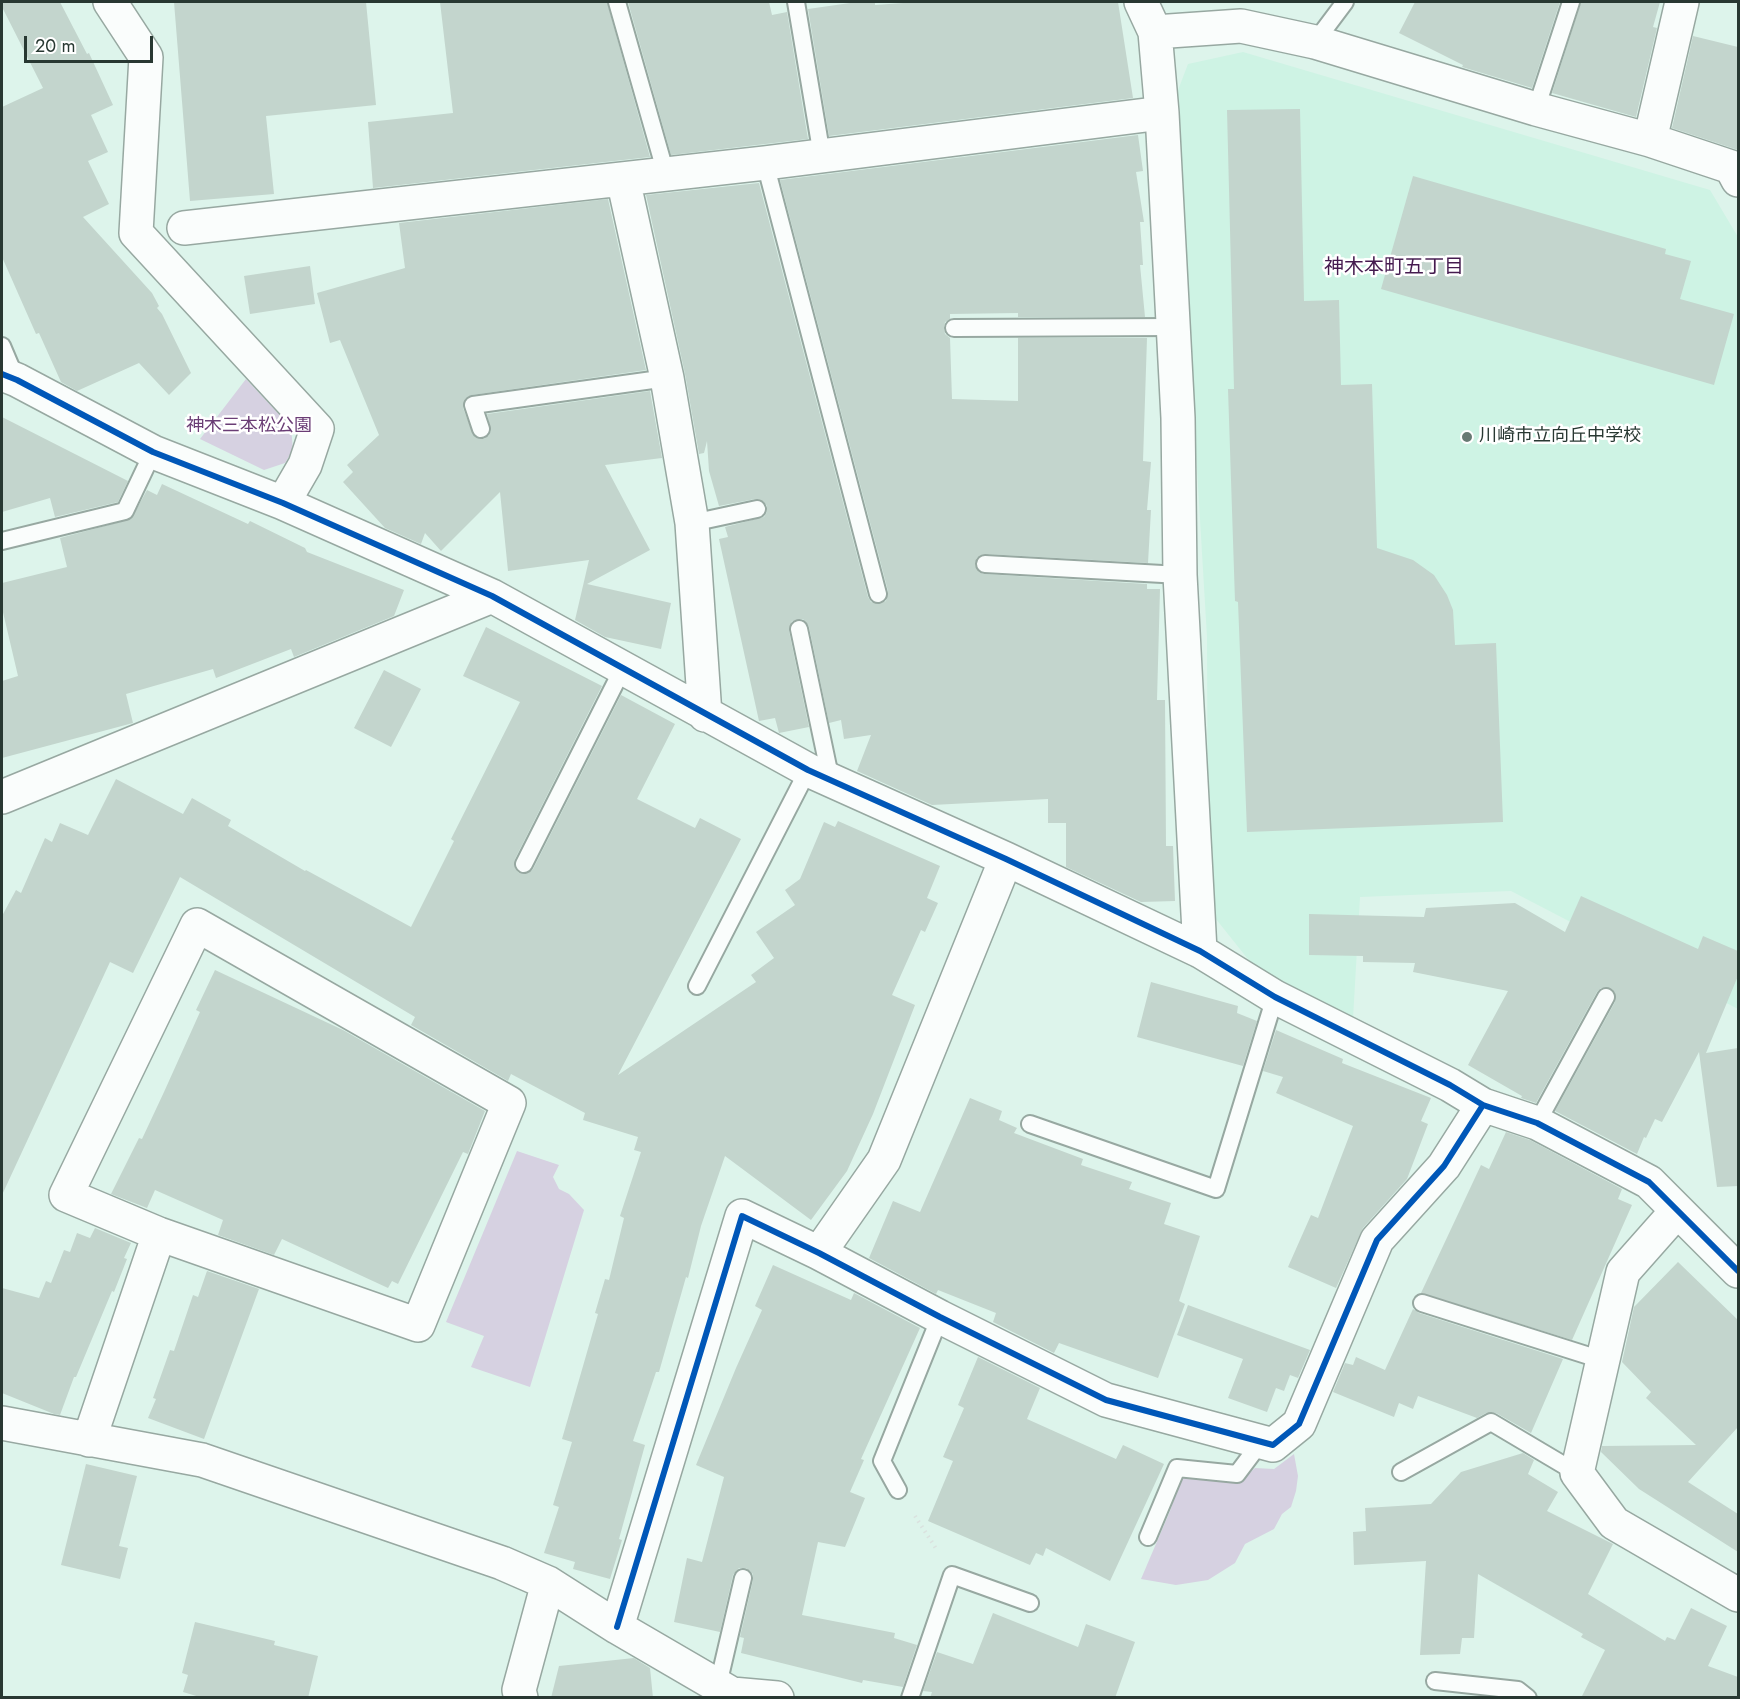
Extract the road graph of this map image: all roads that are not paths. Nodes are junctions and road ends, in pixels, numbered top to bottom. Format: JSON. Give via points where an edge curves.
{"nodes":[{"id":1,"x":110,"y":2,"type":"edge"},
{"id":2,"x":616,"y":2,"type":"edge"},
{"id":3,"x":796,"y":2,"type":"edge"},
{"id":4,"x":1141,"y":2,"type":"edge"},
{"id":5,"x":1345,"y":2,"type":"edge"},
{"id":6,"x":1571,"y":2,"type":"edge"},
{"id":7,"x":1682,"y":2,"type":"edge"},
{"id":8,"x":1155,"y":32,"type":"junction"},
{"id":9,"x":1315,"y":42,"type":"junction"},
{"id":10,"x":1536,"y":109,"type":"junction"},
{"id":11,"x":1162,"y":113,"type":"junction"},
{"id":12,"x":1650,"y":140,"type":"junction"},
{"id":13,"x":822,"y":156,"type":"junction"},
{"id":14,"x":765,"y":163,"type":"junction"},
{"id":15,"x":666,"y":174,"type":"junction"},
{"id":16,"x":623,"y":179,"type":"junction"},
{"id":17,"x":1738,"y":180,"type":"edge"},
{"id":18,"x":184,"y":228,"type":"dead end"},
{"id":19,"x":1173,"y":327,"type":"junction"},
{"id":20,"x":954,"y":328,"type":"dead end"},
{"id":21,"x":2,"y":345,"type":"edge"},
{"id":22,"x":9,"y":377,"type":"edge"},
{"id":23,"x":667,"y":378,"type":"junction"},
{"id":24,"x":481,"y":429,"type":"dead end"},
{"id":25,"x":153,"y":452,"type":"junction"},
{"id":26,"x":283,"y":503,"type":"junction"},
{"id":27,"x":757,"y":509,"type":"dead end"},
{"id":28,"x":692,"y":524,"type":"junction"},
{"id":29,"x":2,"y":541,"type":"edge"},
{"id":30,"x":985,"y":564,"type":"dead end"},
{"id":31,"x":1180,"y":575,"type":"junction"},
{"id":32,"x":878,"y":594,"type":"dead end"},
{"id":33,"x":492,"y":596,"type":"junction"},
{"id":34,"x":800,"y":629,"type":"dead end"},
{"id":35,"x":623,"y":668,"type":"junction"},
{"id":36,"x":705,"y":715,"type":"junction"},
{"id":37,"x":820,"y":775,"type":"junction"},
{"id":38,"x":2,"y":797,"type":"edge"},
{"id":39,"x":1006,"y":859,"type":"junction"},
{"id":40,"x":524,"y":864,"type":"dead end"},
{"id":41,"x":1200,"y":951,"type":"junction"},
{"id":42,"x":697,"y":986,"type":"dead end"},
{"id":43,"x":1275,"y":997,"type":"junction"},
{"id":44,"x":1606,"y":997,"type":"dead end"},
{"id":45,"x":1483,"y":1105,"type":"junction"},
{"id":46,"x":1030,"y":1124,"type":"dead end"},
{"id":47,"x":1537,"y":1124,"type":"junction"},
{"id":48,"x":1677,"y":1211,"type":"junction"},
{"id":49,"x":159,"y":1234,"type":"junction"},
{"id":50,"x":819,"y":1253,"type":"junction"},
{"id":51,"x":1738,"y":1271,"type":"edge"},
{"id":52,"x":1422,"y":1303,"type":"dead end"},
{"id":53,"x":940,"y":1317,"type":"junction"},
{"id":54,"x":1602,"y":1360,"type":"junction"},
{"id":55,"x":2,"y":1424,"type":"edge"},
{"id":56,"x":89,"y":1440,"type":"junction"},
{"id":57,"x":1261,"y":1442,"type":"junction"},
{"id":58,"x":1401,"y":1472,"type":"dead end"},
{"id":59,"x":1577,"y":1473,"type":"junction"},
{"id":60,"x":898,"y":1490,"type":"road end"},
{"id":61,"x":1148,"y":1537,"type":"dead end"},
{"id":62,"x":743,"y":1578,"type":"dead end"},
{"id":63,"x":548,"y":1582,"type":"junction"},
{"id":64,"x":1738,"y":1595,"type":"edge"},
{"id":65,"x":1030,"y":1603,"type":"dead end"},
{"id":66,"x":617,"y":1628,"type":"junction"},
{"id":67,"x":1435,"y":1682,"type":"dead end"},
{"id":68,"x":718,"y":1685,"type":"junction"},
{"id":69,"x":521,"y":1698,"type":"edge"},
{"id":70,"x":777,"y":1698,"type":"edge"},
{"id":71,"x":910,"y":1698,"type":"edge"},
{"id":72,"x":1528,"y":1698,"type":"edge"}],
"edges":[{"from":1,"to":26,"type":"street","via":[[146,57],[136,233],[317,429],[305,465]]},
{"from":2,"to":15,"type":"lane"},
{"from":3,"to":13,"type":"lane"},
{"from":4,"to":8,"type":"street"},
{"from":5,"to":9,"type":"lane"},
{"from":6,"to":10,"type":"lane"},
{"from":7,"to":12,"type":"street"},
{"from":8,"to":9,"type":"street","via":[[1241,26]]},
{"from":8,"to":11,"type":"street"},
{"from":9,"to":10,"type":"street"},
{"from":10,"to":12,"type":"street"},
{"from":11,"to":13,"type":"street"},
{"from":11,"to":19,"type":"street"},
{"from":12,"to":17,"type":"street","via":[[1731,167]]},
{"from":13,"to":14,"type":"street"},
{"from":14,"to":15,"type":"street"},
{"from":14,"to":32,"type":"lane"},
{"from":15,"to":16,"type":"street"},
{"from":16,"to":18,"type":"street"},
{"from":16,"to":23,"type":"street"},
{"from":19,"to":20,"type":"lane"},
{"from":19,"to":31,"type":"street"},
{"from":21,"to":22,"type":"lane"},
{"from":22,"to":25,"type":"street"},
{"from":23,"to":24,"type":"lane","via":[[473,405]]},
{"from":23,"to":28,"type":"street"},
{"from":25,"to":26,"type":"street"},
{"from":25,"to":29,"type":"lane","via":[[124,511]]},
{"from":26,"to":33,"type":"street"},
{"from":27,"to":28,"type":"lane"},
{"from":28,"to":36,"type":"street"},
{"from":30,"to":31,"type":"lane"},
{"from":31,"to":41,"type":"street"},
{"from":33,"to":35,"type":"street"},
{"from":33,"to":38,"type":"street"},
{"from":34,"to":37,"type":"lane"},
{"from":35,"to":36,"type":"street"},
{"from":35,"to":40,"type":"lane"},
{"from":36,"to":37,"type":"street"},
{"from":37,"to":39,"type":"street"},
{"from":37,"to":42,"type":"lane"},
{"from":39,"to":41,"type":"street"},
{"from":39,"to":50,"type":"street","via":[[884,1160]]},
{"from":41,"to":43,"type":"street"},
{"from":43,"to":45,"type":"street","via":[[1450,1084]]},
{"from":43,"to":46,"type":"lane","via":[[1216,1189]]},
{"from":44,"to":47,"type":"lane"},
{"from":45,"to":47,"type":"street"},
{"from":45,"to":57,"type":"street","via":[[1444,1166],[1377,1240],[1299,1424],[1273,1445]]},
{"from":47,"to":48,"type":"street","via":[[1649,1182]]},
{"from":48,"to":51,"type":"street"},
{"from":48,"to":54,"type":"street","via":[[1623,1272]]},
{"from":49,"to":49,"type":"street","via":[[66,1195],[197,925],[509,1103],[418,1325]]},
{"from":49,"to":56,"type":"street"},
{"from":50,"to":53,"type":"street"},
{"from":50,"to":66,"type":"street","via":[[742,1216]]},
{"from":52,"to":54,"type":"lane"},
{"from":53,"to":57,"type":"street","via":[[1106,1400]]},
{"from":53,"to":60,"type":"lane","via":[[882,1461]]},
{"from":54,"to":59,"type":"street"},
{"from":55,"to":56,"type":"street"},
{"from":56,"to":63,"type":"street","via":[[202,1460]]},
{"from":57,"to":61,"type":"lane","via":[[1237,1474],[1177,1467]]},
{"from":58,"to":59,"type":"lane","via":[[1491,1422]]},
{"from":59,"to":64,"type":"street","via":[[1614,1523]]},
{"from":62,"to":68,"type":"lane"},
{"from":63,"to":66,"type":"street"},
{"from":63,"to":69,"type":"street","via":[[519,1690]]},
{"from":65,"to":71,"type":"lane","via":[[952,1575]]},
{"from":66,"to":68,"type":"street"},
{"from":67,"to":72,"type":"lane","via":[[1518,1690]]},
{"from":68,"to":70,"type":"street","via":[[732,1694]]}]}
